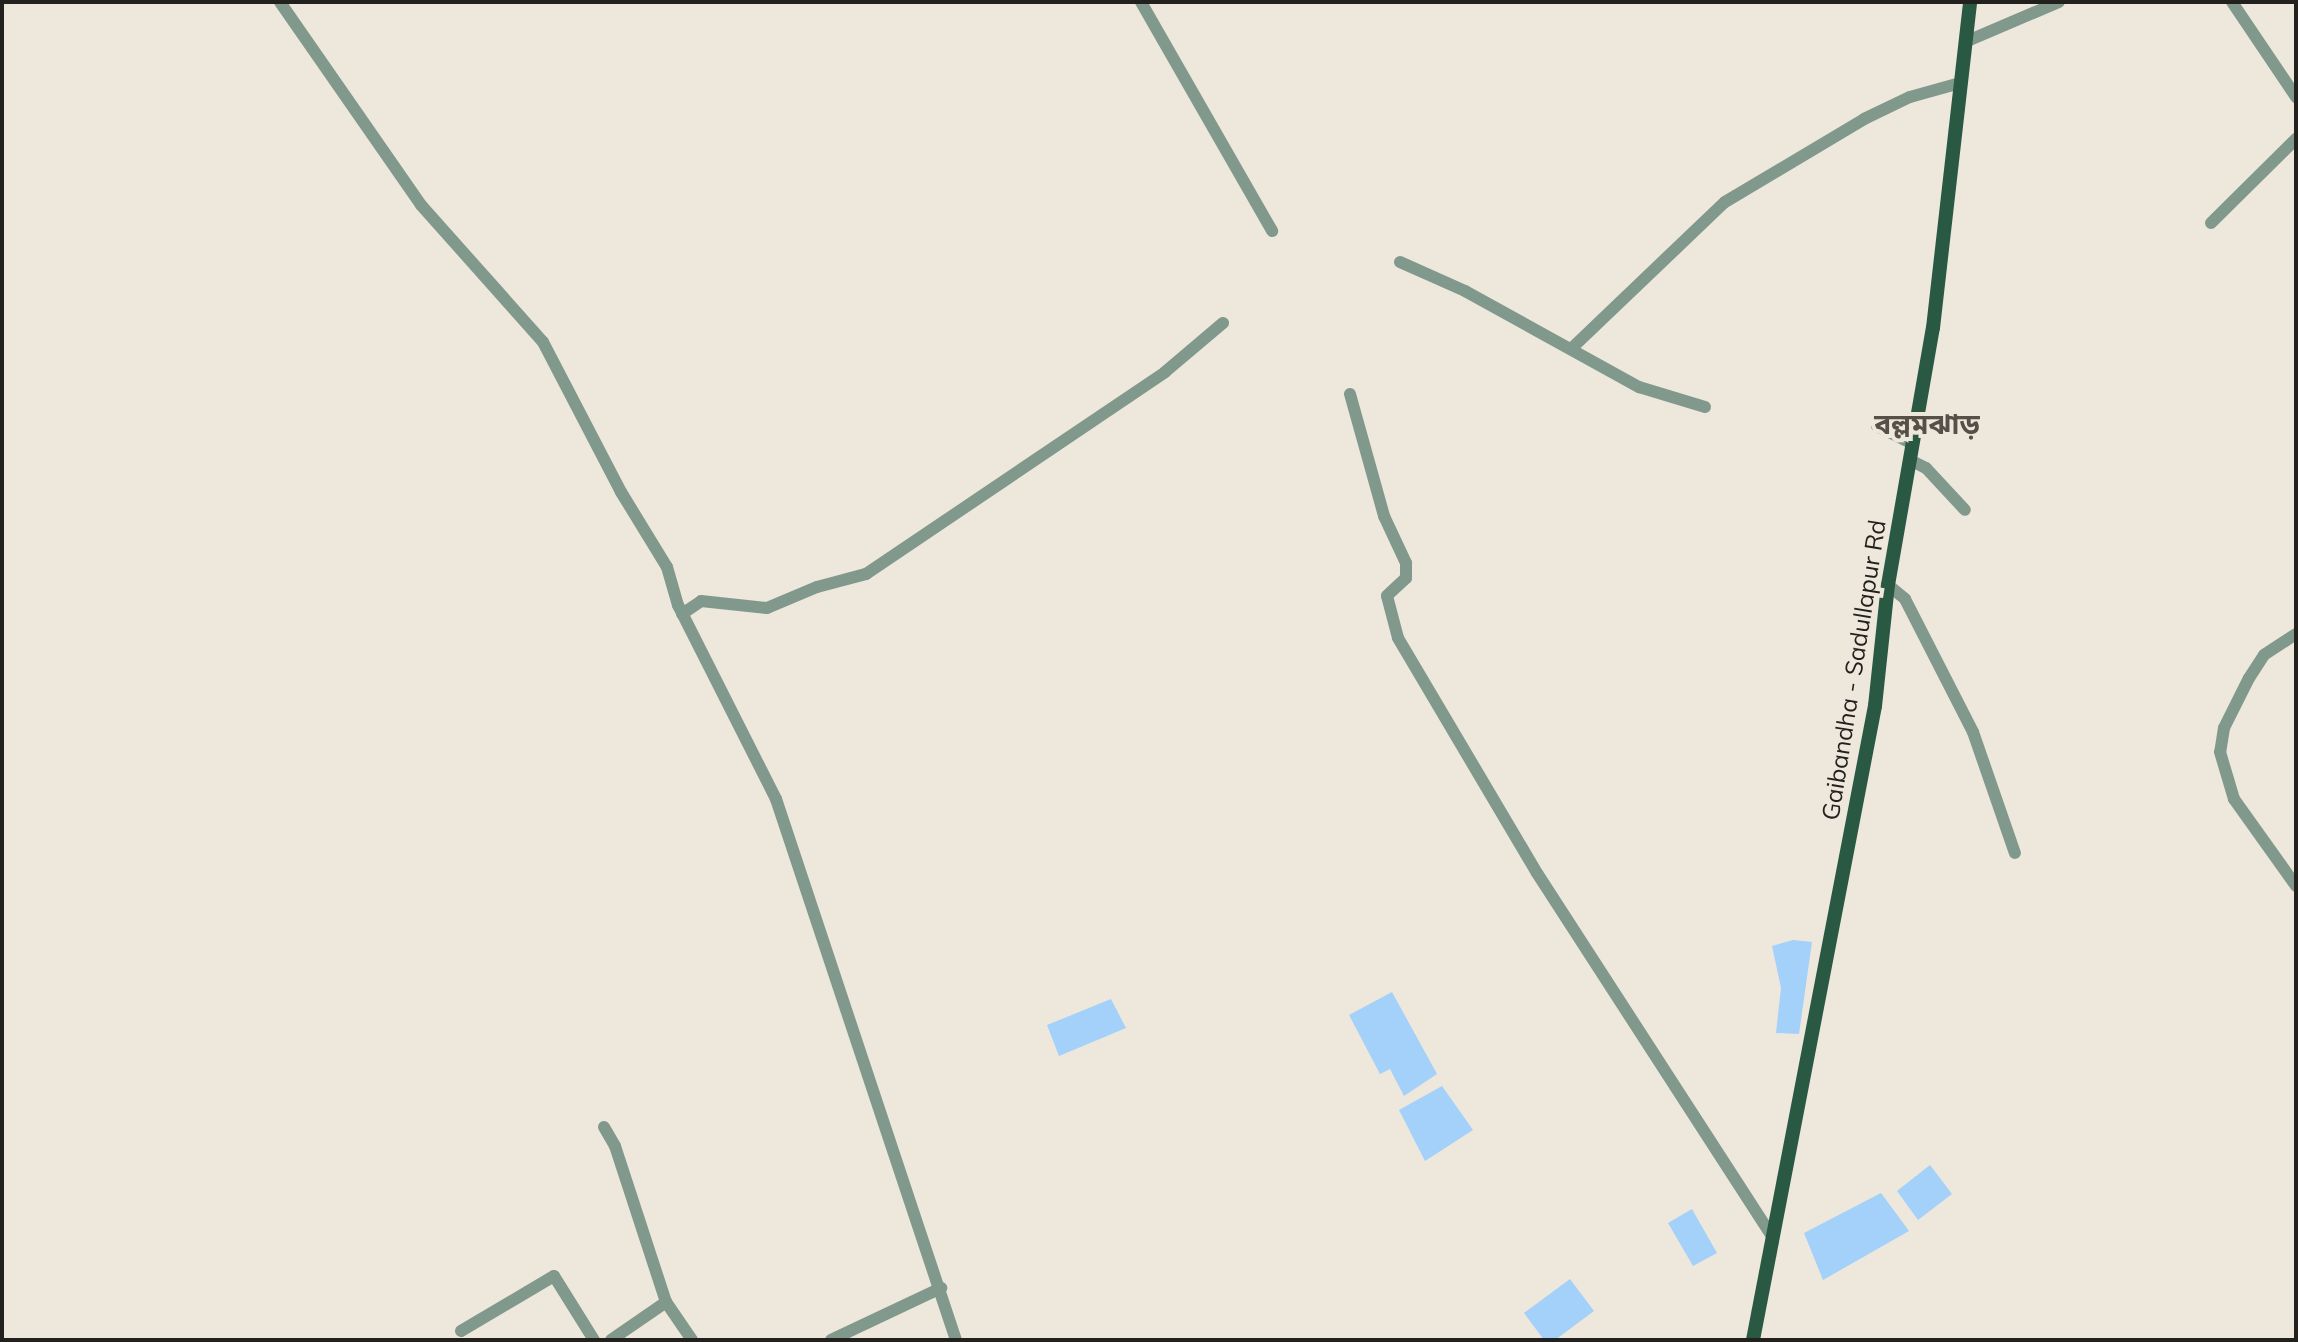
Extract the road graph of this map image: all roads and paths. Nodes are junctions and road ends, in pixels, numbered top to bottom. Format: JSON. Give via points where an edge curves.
{"nodes":[{"id":1,"x":280,"y":2,"type":"edge"},
{"id":2,"x":1141,"y":2,"type":"edge"},
{"id":3,"x":1970,"y":2,"type":"edge"},
{"id":4,"x":2059,"y":2,"type":"edge"},
{"id":5,"x":2232,"y":2,"type":"edge"},
{"id":6,"x":1965,"y":42,"type":"junction"},
{"id":7,"x":1960,"y":83,"type":"junction"},
{"id":8,"x":2296,"y":97,"type":"edge"},
{"id":9,"x":2296,"y":139,"type":"edge"},
{"id":10,"x":2211,"y":223,"type":"dead end"},
{"id":11,"x":1272,"y":231,"type":"dead end"},
{"id":12,"x":1400,"y":262,"type":"dead end"},
{"id":13,"x":1223,"y":323,"type":"dead end"},
{"id":14,"x":1572,"y":348,"type":"junction"},
{"id":15,"x":1350,"y":394,"type":"dead end"},
{"id":16,"x":1705,"y":407,"type":"dead end"},
{"id":17,"x":1877,"y":426,"type":"dead end"},
{"id":18,"x":1913,"y":444,"type":"junction"},
{"id":19,"x":1910,"y":460,"type":"junction"},
{"id":20,"x":1965,"y":510,"type":"dead end"},
{"id":21,"x":1888,"y":585,"type":"junction"},
{"id":22,"x":682,"y":614,"type":"junction"},
{"id":23,"x":2296,"y":634,"type":"edge"},
{"id":24,"x":2015,"y":853,"type":"dead end"},
{"id":25,"x":2296,"y":886,"type":"edge"},
{"id":26,"x":604,"y":1127,"type":"dead end"},
{"id":27,"x":1773,"y":1238,"type":"junction"},
{"id":28,"x":941,"y":1288,"type":"junction"},
{"id":29,"x":666,"y":1302,"type":"junction"},
{"id":30,"x":461,"y":1331,"type":"dead end"},
{"id":31,"x":594,"y":1340,"type":"edge"},
{"id":32,"x":611,"y":1340,"type":"edge"},
{"id":33,"x":692,"y":1340,"type":"edge"},
{"id":34,"x":831,"y":1340,"type":"edge"},
{"id":35,"x":956,"y":1340,"type":"edge"},
{"id":36,"x":1753,"y":1340,"type":"edge"}],
"edges":[{"from":1,"to":22,"type":"street","via":[[421,205],[543,342],[621,492],[667,567]]},
{"from":2,"to":11,"type":"street"},
{"from":3,"to":6,"type":"main road","name":"Gaibandha - Sadullapur Rd"},
{"from":4,"to":6,"type":"street"},
{"from":5,"to":8,"type":"street"},
{"from":6,"to":7,"type":"main road","name":"Gaibandha - Sadullapur Rd"},
{"from":7,"to":14,"type":"street","via":[[1910,97],[1864,119],[1725,202]]},
{"from":7,"to":18,"type":"main road","name":"Gaibandha - Sadullapur Rd","via":[[1933,328]]},
{"from":9,"to":10,"type":"street"},
{"from":12,"to":14,"type":"street"},
{"from":13,"to":22,"type":"street","via":[[1165,372],[866,574],[767,608],[701,601]]},
{"from":14,"to":16,"type":"street","via":[[1639,387]]},
{"from":15,"to":27,"type":"street","via":[[1384,516],[1406,563],[1406,578],[1387,596],[1398,638],[1537,873]]},
{"from":17,"to":18,"type":"street"},
{"from":18,"to":19,"type":"main road","name":"Gaibandha - Sadullapur Rd"},
{"from":19,"to":20,"type":"street","via":[[1926,468]]},
{"from":19,"to":21,"type":"main road","name":"Gaibandha - Sadullapur Rd"},
{"from":21,"to":24,"type":"street","via":[[1905,599],[1973,732]]},
{"from":21,"to":27,"type":"main road","name":"Gaibandha - Sadullapur Rd","via":[[1875,706]]},
{"from":22,"to":28,"type":"street","via":[[776,799]]},
{"from":23,"to":25,"type":"street","via":[[2264,655],[2249,678],[2224,728],[2220,752],[2234,799]]},
{"from":26,"to":29,"type":"street","via":[[615,1146]]},
{"from":27,"to":36,"type":"main road","name":"Gaibandha - Sadullapur Rd"},
{"from":28,"to":34,"type":"street"},
{"from":28,"to":35,"type":"street"},
{"from":29,"to":32,"type":"street"},
{"from":29,"to":33,"type":"street"},
{"from":30,"to":31,"type":"street","via":[[554,1276]]}]}
